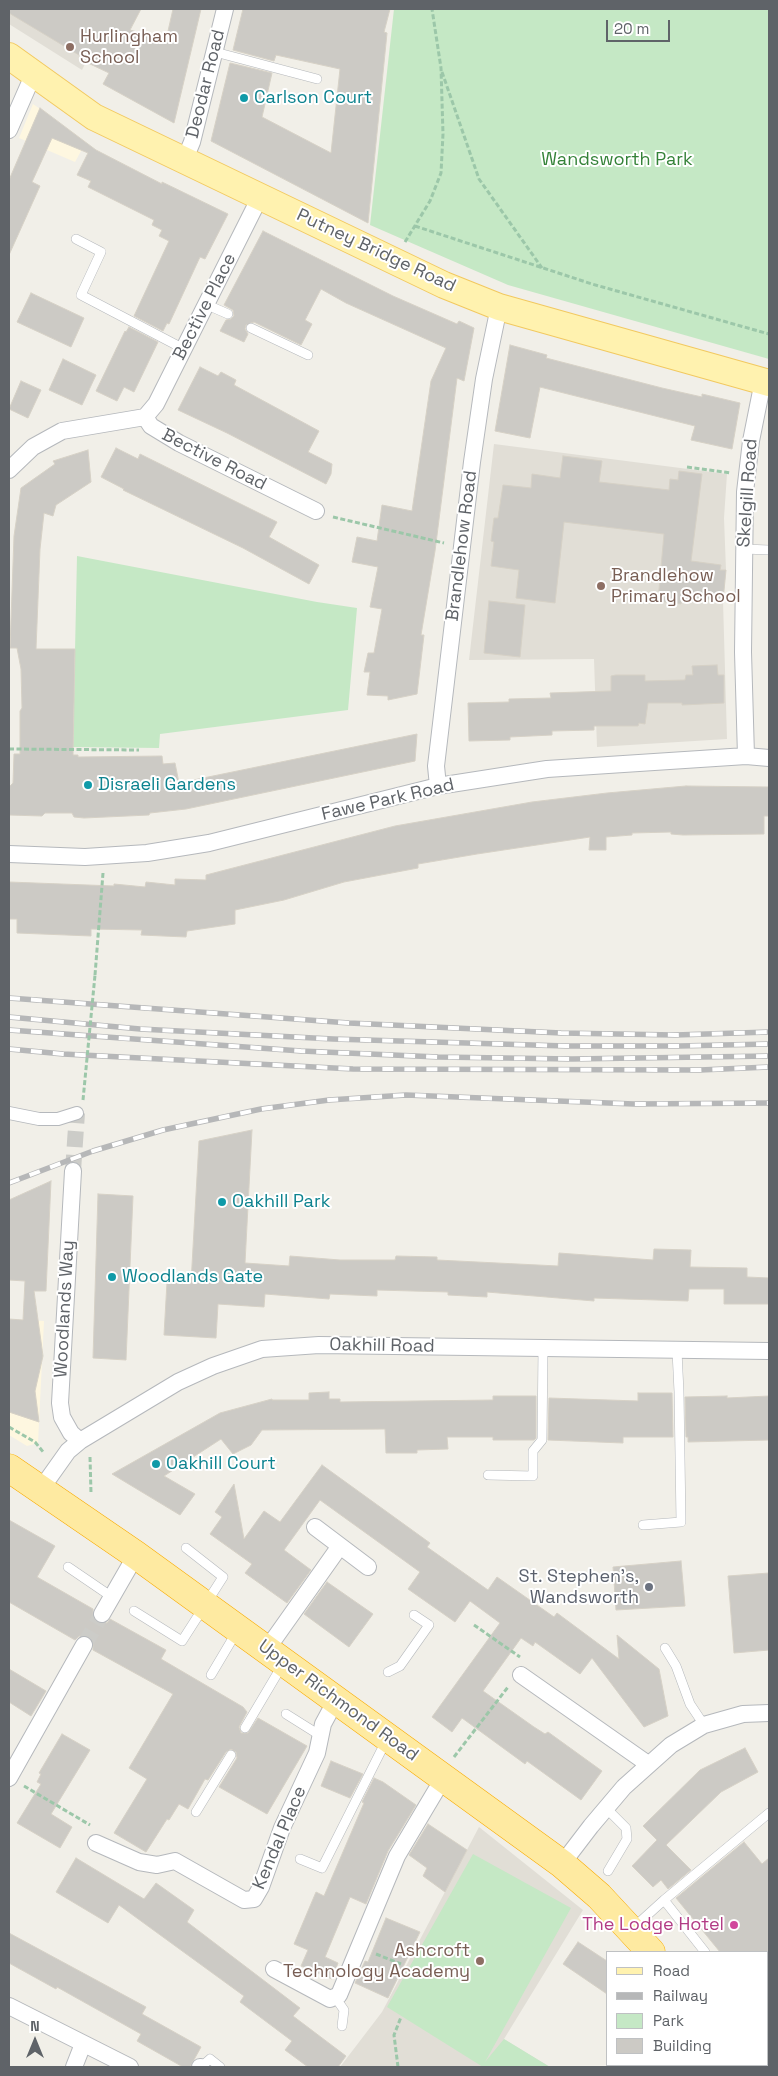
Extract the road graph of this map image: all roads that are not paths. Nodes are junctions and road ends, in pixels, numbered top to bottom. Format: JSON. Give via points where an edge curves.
{"nodes":[{"id":1,"x":225,"y":9,"type":"edge"},
{"id":2,"x":215,"y":52,"type":"junction"},
{"id":3,"x":9,"y":56,"type":"edge"},
{"id":4,"x":34,"y":73,"type":"junction"},
{"id":5,"x":317,"y":79,"type":"dead end"},
{"id":6,"x":9,"y":130,"type":"edge"},
{"id":7,"x":185,"y":159,"type":"junction"},
{"id":8,"x":261,"y":195,"type":"junction"},
{"id":9,"x":76,"y":239,"type":"dead end"},
{"id":10,"x":205,"y":304,"type":"junction"},
{"id":11,"x":499,"y":307,"type":"junction"},
{"id":12,"x":228,"y":314,"type":"dead end"},
{"id":13,"x":251,"y":328,"type":"dead end"},
{"id":14,"x":184,"y":349,"type":"junction"},
{"id":15,"x":308,"y":355,"type":"dead end"},
{"id":16,"x":766,"y":382,"type":"edge"},
{"id":17,"x":145,"y":417,"type":"junction"},
{"id":18,"x":9,"y":470,"type":"edge"},
{"id":19,"x":316,"y":511,"type":"road end"},
{"id":20,"x":744,"y":549,"type":"junction"},
{"id":21,"x":769,"y":550,"type":"edge"},
{"id":22,"x":746,"y":756,"type":"junction"},
{"id":23,"x":769,"y":758,"type":"edge"},
{"id":24,"x":438,"y":786,"type":"junction"},
{"id":25,"x":9,"y":854,"type":"edge"},
{"id":26,"x":9,"y":1113,"type":"edge"},
{"id":27,"x":77,"y":1113,"type":"dead end"},
{"id":28,"x":73,"y":1171,"type":"tunnel mouth"},
{"id":29,"x":543,"y":1348,"type":"junction"},
{"id":30,"x":677,"y":1351,"type":"junction"},
{"id":31,"x":769,"y":1351,"type":"edge"},
{"id":32,"x":80,"y":1441,"type":"junction"},
{"id":33,"x":9,"y":1468,"type":"edge"},
{"id":34,"x":488,"y":1475,"type":"dead end"},
{"id":35,"x":41,"y":1489,"type":"junction"},
{"id":36,"x":643,"y":1525,"type":"dead end"},
{"id":37,"x":315,"y":1527,"type":"dead end"},
{"id":38,"x":340,"y":1546,"type":"junction"},
{"id":39,"x":186,"y":1548,"type":"dead end"},
{"id":40,"x":136,"y":1555,"type":"junction"},
{"id":41,"x":68,"y":1567,"type":"dead end"},
{"id":42,"x":368,"y":1567,"type":"dead end"},
{"id":43,"x":112,"y":1597,"type":"junction"},
{"id":44,"x":205,"y":1604,"type":"junction"},
{"id":45,"x":134,"y":1611,"type":"dead end"},
{"id":46,"x":102,"y":1614,"type":"tunnel mouth"},
{"id":47,"x":414,"y":1615,"type":"dead end"},
{"id":48,"x":238,"y":1629,"type":"junction"},
{"id":49,"x":84,"y":1645,"type":"tunnel mouth"},
{"id":50,"x":665,"y":1648,"type":"dead end"},
{"id":51,"x":276,"y":1656,"type":"junction"},
{"id":52,"x":388,"y":1672,"type":"dead end"},
{"id":53,"x":211,"y":1675,"type":"dead end"},
{"id":54,"x":521,"y":1675,"type":"road end"},
{"id":55,"x":336,"y":1700,"type":"junction"},
{"id":56,"x":769,"y":1713,"type":"edge"},
{"id":57,"x":286,"y":1714,"type":"dead end"},
{"id":58,"x":704,"y":1724,"type":"junction"},
{"id":59,"x":246,"y":1728,"type":"dead end"},
{"id":60,"x":321,"y":1736,"type":"junction"},
{"id":61,"x":388,"y":1737,"type":"junction"},
{"id":62,"x":231,"y":1755,"type":"dead end"},
{"id":63,"x":648,"y":1764,"type":"junction"},
{"id":64,"x":447,"y":1771,"type":"junction"},
{"id":65,"x":9,"y":1778,"type":"edge"},
{"id":66,"x":606,"y":1808,"type":"junction"},
{"id":67,"x":196,"y":1812,"type":"dead end"},
{"id":68,"x":769,"y":1813,"type":"edge"},
{"id":69,"x":96,"y":1843,"type":"road end"},
{"id":70,"x":300,"y":1859,"type":"dead end"},
{"id":71,"x":562,"y":1864,"type":"junction"},
{"id":72,"x":608,"y":1871,"type":"dead end"},
{"id":73,"x":664,"y":1900,"type":"junction"},
{"id":74,"x":632,"y":1929,"type":"junction"},
{"id":75,"x":650,"y":1951,"type":"edge"},
{"id":76,"x":704,"y":1951,"type":"edge"},
{"id":77,"x":274,"y":1970,"type":"dead end"},
{"id":78,"x":335,"y":1997,"type":"junction"},
{"id":79,"x":9,"y":2006,"type":"edge"},
{"id":80,"x":342,"y":2026,"type":"dead end"},
{"id":81,"x":83,"y":2044,"type":"junction"},
{"id":82,"x":74,"y":2067,"type":"edge"},
{"id":83,"x":130,"y":2067,"type":"edge"},
{"id":84,"x":201,"y":2067,"type":"edge"},
{"id":85,"x":220,"y":2067,"type":"edge"}],
"edges":[{"from":1,"to":2,"type":"street","name":"Deodar Road"},
{"from":2,"to":5,"type":"lane"},
{"from":2,"to":7,"type":"street","name":"Deodar Road"},
{"from":3,"to":4,"type":"main road","name":"Putney Bridge Road"},
{"from":4,"to":6,"type":"street"},
{"from":4,"to":7,"type":"main road","name":"Putney Bridge Road","via":[[94,116]]},
{"from":7,"to":8,"type":"main road","name":"Putney Bridge Road"},
{"from":8,"to":10,"type":"street","name":"Bective Place"},
{"from":8,"to":11,"type":"main road","name":"Putney Bridge Road","via":[[395,263]]},
{"from":9,"to":14,"type":"lane","via":[[101,252],[81,295]]},
{"from":10,"to":12,"type":"lane"},
{"from":10,"to":14,"type":"street","name":"Bective Place"},
{"from":11,"to":16,"type":"main road","name":"Putney Bridge Road"},
{"from":11,"to":24,"type":"street","name":"Brandlehow Road","via":[[472,462],[436,766]]},
{"from":13,"to":15,"type":"lane"},
{"from":14,"to":17,"type":"street","name":"Bective Place","via":[[156,404]]},
{"from":16,"to":20,"type":"street","name":"Skelgill Road","via":[[751,441]]},
{"from":17,"to":18,"type":"street","name":"Bective Road","via":[[62,431],[33,447]]},
{"from":17,"to":19,"type":"street","name":"Bective Road","via":[[151,426],[179,443]]},
{"from":20,"to":21,"type":"lane"},
{"from":20,"to":22,"type":"street","name":"Skelgill Road"},
{"from":22,"to":23,"type":"street","name":"Fawe Park Road"},
{"from":22,"to":24,"type":"street","name":"Fawe Park Road","via":[[547,769]]},
{"from":24,"to":25,"type":"street","name":"Fawe Park Road","via":[[209,843],[147,853],[85,857]]},
{"from":26,"to":27,"type":"street","via":[[39,1119],[58,1119]]},
{"from":28,"to":32,"type":"street","name":"Woodlands Way","via":[[60,1403],[62,1417]]},
{"from":29,"to":30,"type":"street","name":"Oakhill Road"},
{"from":29,"to":32,"type":"street","name":"Oakhill Road","via":[[319,1345],[262,1349],[178,1382]]},
{"from":29,"to":34,"type":"lane","via":[[542,1440],[532,1451],[532,1476]]},
{"from":30,"to":31,"type":"street","name":"Oakhill Road"},
{"from":30,"to":36,"type":"lane","via":[[681,1522]]},
{"from":32,"to":35,"type":"street","name":"Oakhill Road","via":[[68,1451]]},
{"from":33,"to":35,"type":"highway","name":"Upper Richmond Road"},
{"from":35,"to":40,"type":"highway","name":"Upper Richmond Road"},
{"from":37,"to":38,"type":"street"},
{"from":38,"to":42,"type":"street"},
{"from":38,"to":51,"type":"street"},
{"from":39,"to":44,"type":"lane","via":[[224,1577]]},
{"from":40,"to":43,"type":"street"},
{"from":40,"to":44,"type":"highway","name":"Upper Richmond Road"},
{"from":41,"to":43,"type":"lane"},
{"from":43,"to":46,"type":"street"},
{"from":44,"to":45,"type":"lane","via":[[182,1641]]},
{"from":44,"to":48,"type":"highway","name":"Upper Richmond Road"},
{"from":47,"to":52,"type":"lane","via":[[429,1625],[400,1666]]},
{"from":48,"to":51,"type":"highway","name":"Upper Richmond Road"},
{"from":48,"to":53,"type":"lane"},
{"from":49,"to":65,"type":"street"},
{"from":50,"to":58,"type":"lane","via":[[676,1666],[690,1704]]},
{"from":51,"to":55,"type":"highway","name":"Upper Richmond Road"},
{"from":51,"to":59,"type":"lane"},
{"from":54,"to":63,"type":"street"},
{"from":55,"to":60,"type":"street","name":"Kendal Place","via":[[323,1724]]},
{"from":55,"to":61,"type":"highway","name":"Upper Richmond Road"},
{"from":56,"to":58,"type":"street","via":[[743,1714]]},
{"from":57,"to":60,"type":"lane"},
{"from":58,"to":63,"type":"street"},
{"from":60,"to":69,"type":"street","name":"Kendal Place","via":[[317,1753],[254,1899],[244,1900],[175,1862],[157,1865],[139,1862]]},
{"from":61,"to":64,"type":"highway","name":"Upper Richmond Road"},
{"from":61,"to":70,"type":"lane","via":[[322,1868]]},
{"from":62,"to":67,"type":"lane"},
{"from":63,"to":66,"type":"street"},
{"from":64,"to":71,"type":"highway","name":"Upper Richmond Road"},
{"from":64,"to":78,"type":"street","via":[[397,1856],[339,1995]]},
{"from":66,"to":71,"type":"street"},
{"from":66,"to":72,"type":"lane","via":[[626,1828],[627,1839]]},
{"from":68,"to":73,"type":"lane"},
{"from":71,"to":74,"type":"highway","name":"Upper Richmond Road"},
{"from":73,"to":74,"type":"lane"},
{"from":73,"to":76,"type":"lane"},
{"from":74,"to":75,"type":"highway","name":"Upper Richmond Road"},
{"from":77,"to":78,"type":"street","via":[[330,1999]]},
{"from":78,"to":80,"type":"lane","via":[[344,2010]]},
{"from":79,"to":81,"type":"street"},
{"from":81,"to":82,"type":"street"},
{"from":81,"to":83,"type":"street"},
{"from":84,"to":85,"type":"lane","via":[[210,2059]]}]}
